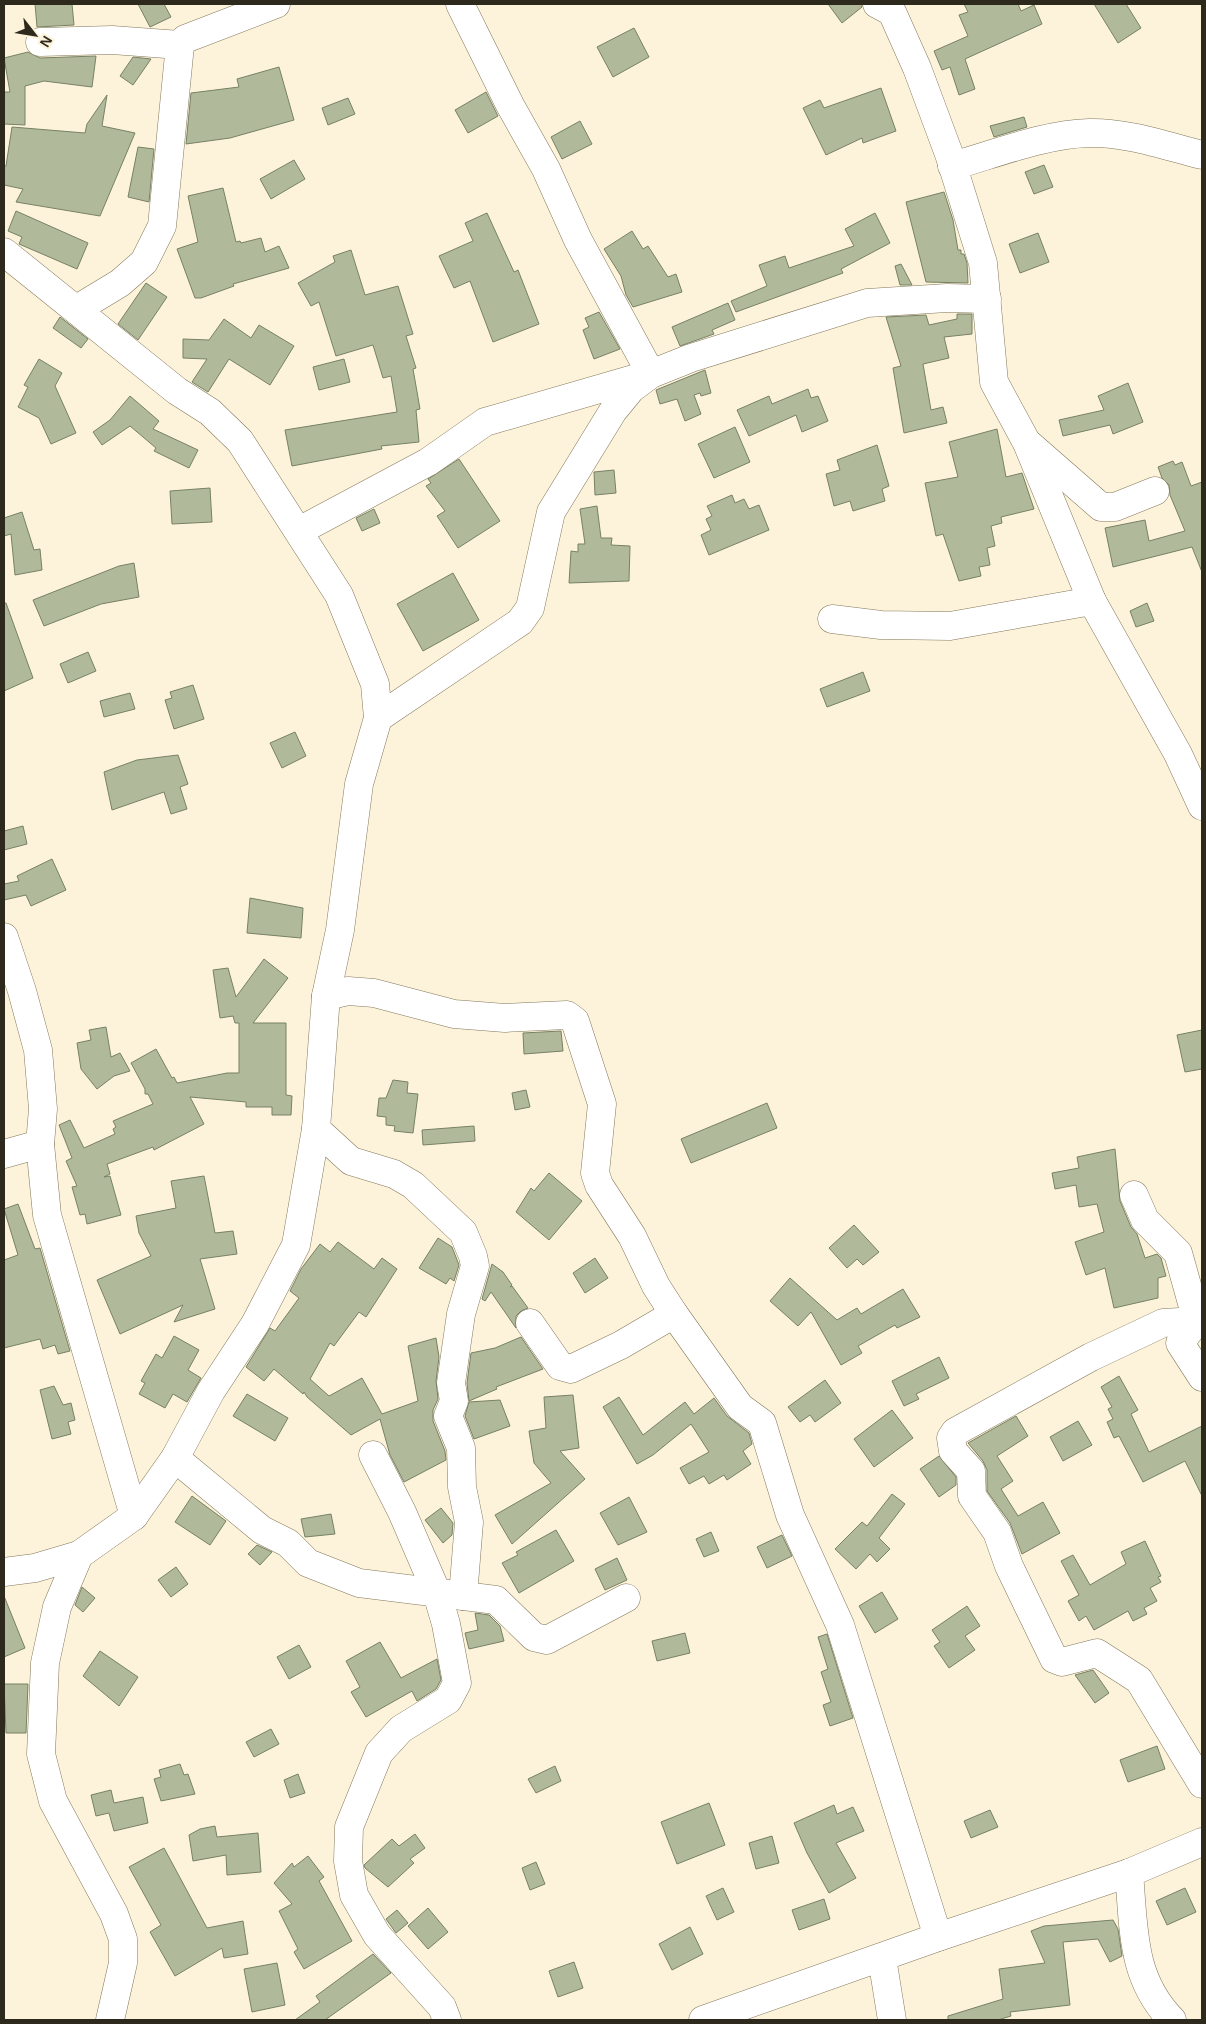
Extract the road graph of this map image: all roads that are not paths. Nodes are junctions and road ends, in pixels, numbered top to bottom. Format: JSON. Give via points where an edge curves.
{"nodes":[{"id":1,"x":276,"y":4,"type":"edge"},
{"id":2,"x":460,"y":4,"type":"edge"},
{"id":3,"x":877,"y":4,"type":"edge"},
{"id":4,"x":40,"y":42,"type":"dead end"},
{"id":5,"x":180,"y":45,"type":"junction"},
{"id":6,"x":1202,"y":154,"type":"edge"},
{"id":7,"x":952,"y":166,"type":"junction"},
{"id":8,"x":4,"y":252,"type":"edge"},
{"id":9,"x":987,"y":299,"type":"junction"},
{"id":10,"x":77,"y":309,"type":"junction"},
{"id":11,"x":651,"y":374,"type":"junction"},
{"id":12,"x":1027,"y":443,"type":"junction"},
{"id":13,"x":1155,"y":491,"type":"dead end"},
{"id":14,"x":299,"y":531,"type":"junction"},
{"id":15,"x":1092,"y":601,"type":"junction"},
{"id":16,"x":832,"y":619,"type":"dead end"},
{"id":17,"x":378,"y":718,"type":"junction"},
{"id":18,"x":1202,"y":806,"type":"edge"},
{"id":19,"x":4,"y":937,"type":"edge"},
{"id":20,"x":326,"y":996,"type":"junction"},
{"id":21,"x":316,"y":1129,"type":"junction"},
{"id":22,"x":40,"y":1144,"type":"junction"},
{"id":23,"x":4,"y":1154,"type":"edge"},
{"id":24,"x":1134,"y":1195,"type":"dead end"},
{"id":25,"x":674,"y":1314,"type":"junction"},
{"id":26,"x":1197,"y":1321,"type":"junction"},
{"id":27,"x":530,"y":1323,"type":"dead end"},
{"id":28,"x":1202,"y":1377,"type":"edge"},
{"id":29,"x":373,"y":1455,"type":"dead end"},
{"id":30,"x":176,"y":1458,"type":"junction"},
{"id":31,"x":134,"y":1516,"type":"junction"},
{"id":32,"x":79,"y":1555,"type":"junction"},
{"id":33,"x":4,"y":1572,"type":"edge"},
{"id":34,"x":450,"y":1595,"type":"junction"},
{"id":35,"x":626,"y":1598,"type":"dead end"},
{"id":36,"x":1202,"y":1784,"type":"edge"},
{"id":37,"x":1202,"y":1842,"type":"edge"},
{"id":38,"x":1129,"y":1873,"type":"junction"},
{"id":39,"x":938,"y":1937,"type":"junction"},
{"id":40,"x":882,"y":1958,"type":"junction"},
{"id":41,"x":110,"y":2020,"type":"edge"},
{"id":42,"x":448,"y":2020,"type":"edge"},
{"id":43,"x":703,"y":2020,"type":"edge"},
{"id":44,"x":892,"y":2020,"type":"edge"},
{"id":45,"x":1172,"y":2020,"type":"edge"}],
"edges":[{"from":1,"to":5,"type":"street","via":[[185,39]]},
{"from":2,"to":11,"type":"street","via":[[546,169],[578,240]]},
{"from":3,"to":7,"type":"street","via":[[892,12],[917,68]]},
{"from":4,"to":5,"type":"street","via":[[112,40]]},
{"from":5,"to":10,"type":"street","via":[[162,226],[144,262],[120,283]]},
{"from":6,"to":7,"type":"street","via":[[1090,133],[1059,136]]},
{"from":7,"to":9,"type":"street","via":[[983,263]]},
{"from":8,"to":10,"type":"street"},
{"from":9,"to":11,"type":"street","via":[[947,298],[867,304],[691,358]]},
{"from":9,"to":12,"type":"street","via":[[994,382]]},
{"from":10,"to":14,"type":"street","via":[[177,390],[210,412],[240,441]]},
{"from":11,"to":14,"type":"street","via":[[485,422],[428,462]]},
{"from":11,"to":17,"type":"street","via":[[631,389],[612,411],[551,512],[530,608],[520,622]]},
{"from":12,"to":13,"type":"street","via":[[1101,507],[1115,508]]},
{"from":12,"to":15,"type":"street"},
{"from":14,"to":17,"type":"street","via":[[339,595],[375,684]]},
{"from":15,"to":16,"type":"street","via":[[950,626],[881,625]]},
{"from":15,"to":18,"type":"street","via":[[1178,754]]},
{"from":17,"to":20,"type":"street","via":[[359,784],[340,930]]},
{"from":19,"to":22,"type":"street","via":[[38,1050],[43,1109]]},
{"from":20,"to":21,"type":"street"},
{"from":20,"to":25,"type":"street","via":[[348,990],[374,993],[454,1014],[505,1018],[567,1015],[575,1021],[602,1104],[595,1173],[598,1186],[632,1236],[656,1286]]},
{"from":21,"to":30,"type":"street","via":[[296,1245],[255,1324],[211,1391]]},
{"from":21,"to":34,"type":"street","via":[[351,1160],[394,1174],[413,1185],[464,1232],[473,1256],[475,1266],[461,1314],[451,1383],[454,1401],[448,1416],[460,1448],[462,1487],[469,1522]]},
{"from":22,"to":23,"type":"street"},
{"from":22,"to":31,"type":"street","via":[[47,1215]]},
{"from":24,"to":26,"type":"street","via":[[1145,1220],[1178,1253]]},
{"from":25,"to":27,"type":"street","via":[[571,1369],[560,1366]]},
{"from":25,"to":39,"type":"street","via":[[740,1407],[762,1422],[790,1515],[840,1625]]},
{"from":26,"to":28,"type":"street","via":[[1180,1344]]},
{"from":26,"to":36,"type":"street","via":[[1163,1323],[1091,1357],[955,1432],[951,1438],[953,1451],[971,1471],[972,1496],[997,1532],[1009,1566],[1054,1659],[1062,1662],[1097,1652],[1139,1680]]},
{"from":29,"to":34,"type":"street"},
{"from":30,"to":31,"type":"street"},
{"from":30,"to":34,"type":"street","via":[[262,1530],[288,1543],[308,1563],[359,1583]]},
{"from":31,"to":32,"type":"street"},
{"from":32,"to":33,"type":"street","via":[[35,1568]]},
{"from":32,"to":41,"type":"street","via":[[57,1608],[45,1663],[42,1754],[53,1801],[114,1914],[123,1939],[123,1963]]},
{"from":34,"to":35,"type":"street","via":[[496,1600],[534,1638],[547,1640]]},
{"from":34,"to":42,"type":"street","via":[[446,1624],[457,1683],[448,1700],[401,1729],[379,1753],[349,1827],[348,1861],[354,1895],[376,1935],[442,2007]]},
{"from":37,"to":38,"type":"street"},
{"from":38,"to":39,"type":"street"},
{"from":38,"to":45,"type":"street","via":[[1136,1948],[1143,1978],[1156,2004]]},
{"from":39,"to":40,"type":"street"},
{"from":40,"to":43,"type":"street"},
{"from":40,"to":44,"type":"street"}]}
